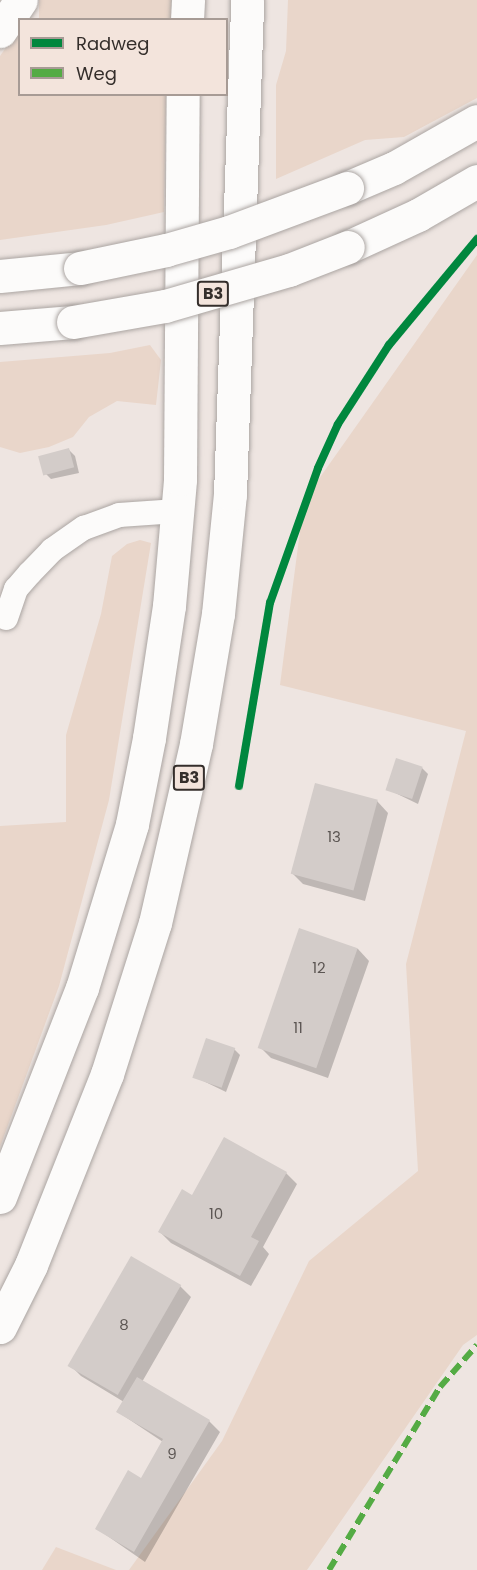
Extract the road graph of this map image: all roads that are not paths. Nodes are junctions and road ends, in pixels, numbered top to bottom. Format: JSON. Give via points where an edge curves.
{"nodes":[{"id":1,"x":21,"y":0,"type":"edge"},
{"id":2,"x":188,"y":0,"type":"edge"},
{"id":3,"x":247,"y":0,"type":"edge"},
{"id":4,"x":187,"y":18,"type":"edge"},
{"id":5,"x":0,"y":31,"type":"edge"},
{"id":6,"x":183,"y":96,"type":"edge"},
{"id":7,"x":477,"y":121,"type":"edge"},
{"id":8,"x":477,"y":181,"type":"edge"},
{"id":9,"x":0,"y":276,"type":"edge"},
{"id":10,"x":0,"y":328,"type":"edge"},
{"id":11,"x":177,"y":511,"type":"junction"},
{"id":12,"x":6,"y":618,"type":"dead end"},
{"id":13,"x":0,"y":1197,"type":"edge"},
{"id":14,"x":0,"y":1327,"type":"edge"}],
"edges":[{"from":1,"to":5,"type":"main road"},
{"from":2,"to":4,"type":"main road"},
{"from":3,"to":14,"type":"main road","number":"B3","via":[[230,494],[218,614],[196,744],[155,923],[107,1074],[31,1265]]},
{"from":6,"to":11,"type":"main road","number":"B3"},
{"from":7,"to":9,"type":"main road","bridge":true,"via":[[393,168],[228,232],[80,268]]},
{"from":8,"to":10,"type":"main road","number":"B3","bridge":true,"via":[[418,215],[289,270],[186,301],[73,322]]},
{"from":11,"to":12,"type":"lane","via":[[119,515],[84,528],[52,550],[30,573],[16,590]]},
{"from":11,"to":13,"type":"main road","number":"B3","via":[[169,606],[132,824],[82,988]]}]}
